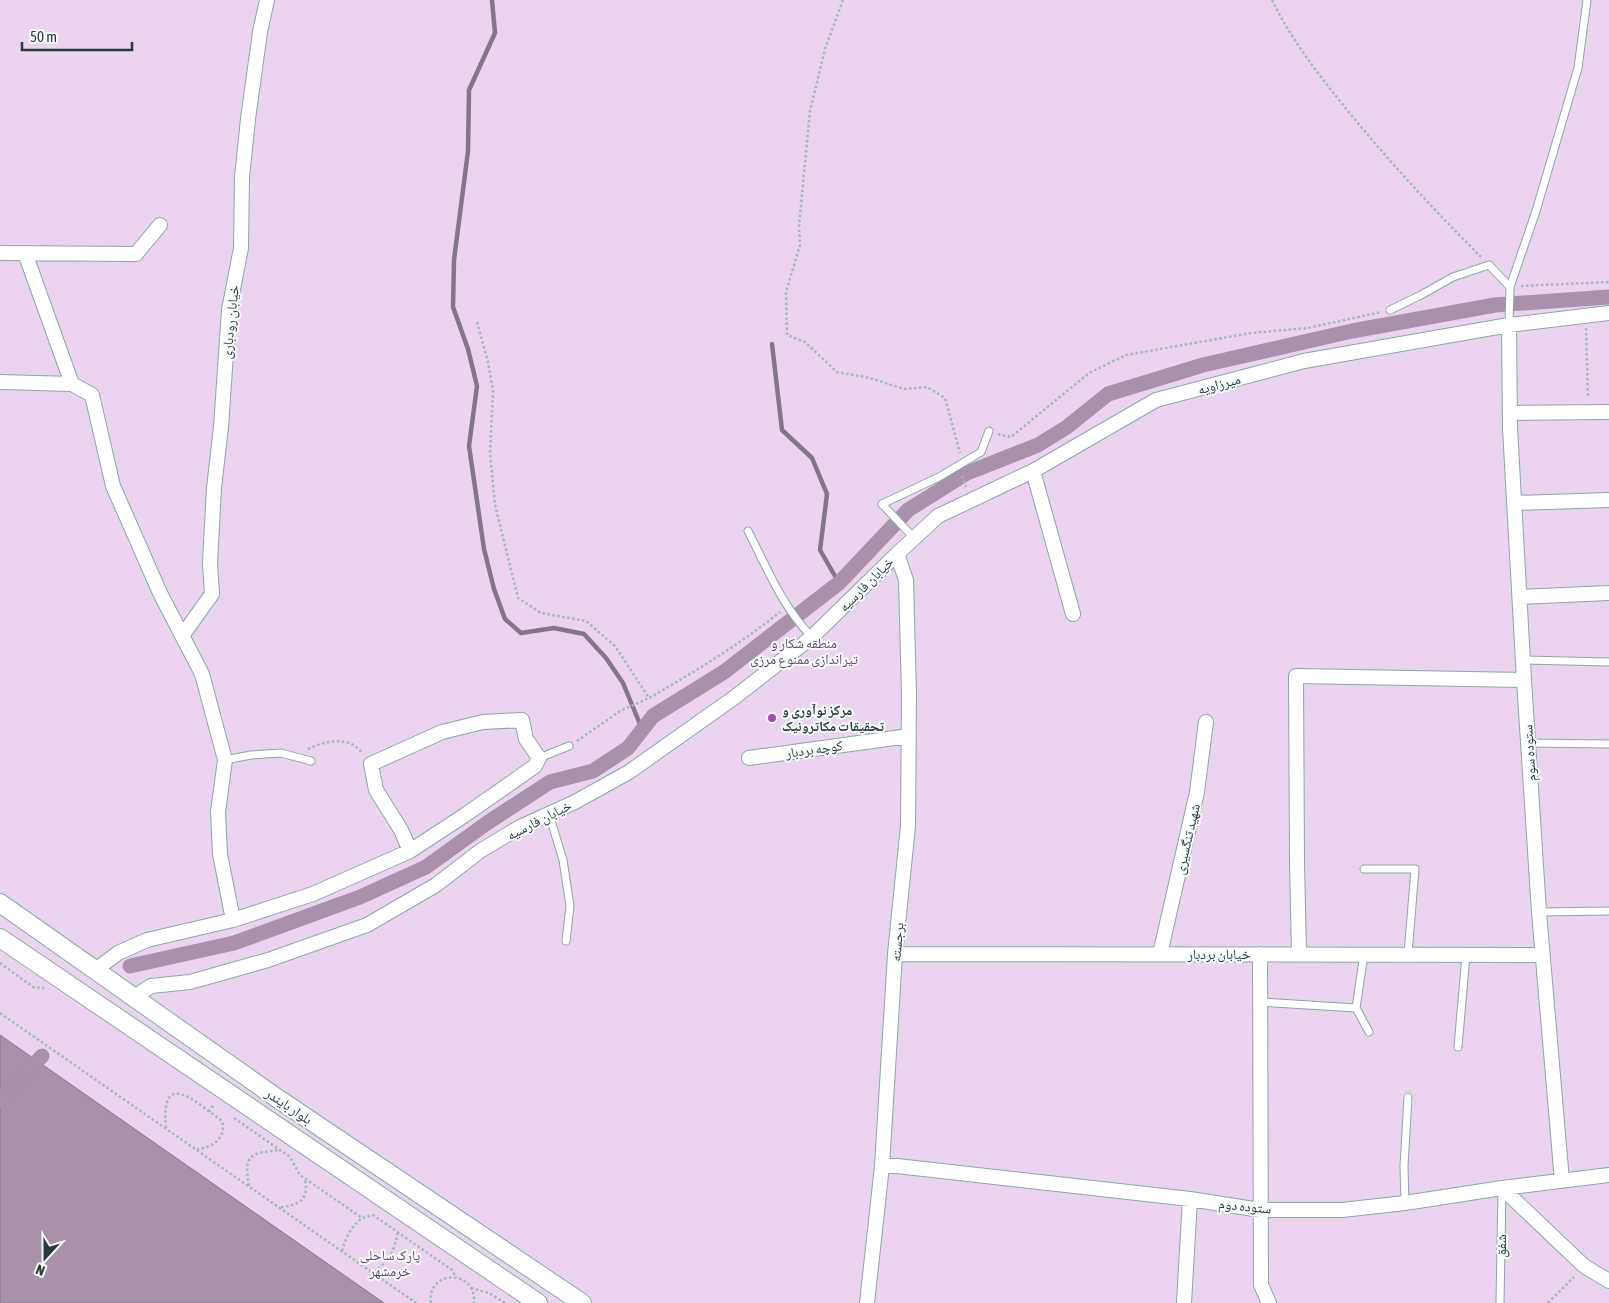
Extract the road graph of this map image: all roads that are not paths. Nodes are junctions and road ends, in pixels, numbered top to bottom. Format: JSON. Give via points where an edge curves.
{"nodes":[{"id":1,"x":267,"y":0,"type":"edge"},
{"id":2,"x":1587,"y":0,"type":"edge"},
{"id":3,"x":160,"y":225,"type":"dead end"},
{"id":4,"x":25,"y":253,"type":"junction"},
{"id":5,"x":0,"y":254,"type":"edge"},
{"id":6,"x":1510,"y":291,"type":"junction"},
{"id":7,"x":1390,"y":310,"type":"road end"},
{"id":8,"x":1609,"y":313,"type":"edge"},
{"id":9,"x":1509,"y":319,"type":"junction"},
{"id":10,"x":0,"y":382,"type":"edge"},
{"id":11,"x":72,"y":384,"type":"junction"},
{"id":12,"x":1609,"y":412,"type":"edge"},
{"id":13,"x":1510,"y":413,"type":"junction"},
{"id":14,"x":989,"y":432,"type":"road end"},
{"id":15,"x":1033,"y":471,"type":"junction"},
{"id":16,"x":1609,"y":500,"type":"edge"},
{"id":17,"x":1514,"y":503,"type":"junction"},
{"id":18,"x":748,"y":532,"type":"dead end"},
{"id":19,"x":910,"y":533,"type":"junction"},
{"id":20,"x":896,"y":554,"type":"junction"},
{"id":21,"x":1609,"y":593,"type":"edge"},
{"id":22,"x":1520,"y":598,"type":"junction"},
{"id":23,"x":1073,"y":614,"type":"dead end"},
{"id":24,"x":182,"y":636,"type":"junction"},
{"id":25,"x":812,"y":637,"type":"junction"},
{"id":26,"x":1523,"y":660,"type":"junction"},
{"id":27,"x":1609,"y":662,"type":"edge"},
{"id":28,"x":1524,"y":680,"type":"junction"},
{"id":29,"x":1206,"y":722,"type":"dead end"},
{"id":30,"x":908,"y":736,"type":"junction"},
{"id":31,"x":1528,"y":743,"type":"junction"},
{"id":32,"x":1609,"y":744,"type":"edge"},
{"id":33,"x":568,"y":746,"type":"road end"},
{"id":34,"x":539,"y":758,"type":"junction"},
{"id":35,"x":749,"y":758,"type":"dead end"},
{"id":36,"x":225,"y":760,"type":"junction"},
{"id":37,"x":311,"y":761,"type":"dead end"},
{"id":38,"x":549,"y":814,"type":"junction"},
{"id":39,"x":410,"y":851,"type":"junction"},
{"id":40,"x":1364,"y":869,"type":"dead end"},
{"id":41,"x":0,"y":903,"type":"edge"},
{"id":42,"x":1609,"y":911,"type":"edge"},
{"id":43,"x":1539,"y":912,"type":"junction"},
{"id":44,"x":233,"y":920,"type":"junction"},
{"id":45,"x":0,"y":938,"type":"edge"},
{"id":46,"x":566,"y":941,"type":"dead end"},
{"id":47,"x":895,"y":954,"type":"junction"},
{"id":48,"x":1160,"y":954,"type":"junction"},
{"id":49,"x":1260,"y":954,"type":"junction"},
{"id":50,"x":1299,"y":954,"type":"junction"},
{"id":51,"x":1364,"y":954,"type":"junction"},
{"id":52,"x":1408,"y":954,"type":"junction"},
{"id":53,"x":1466,"y":954,"type":"junction"},
{"id":54,"x":1543,"y":954,"type":"junction"},
{"id":55,"x":94,"y":971,"type":"junction"},
{"id":56,"x":134,"y":998,"type":"junction"},
{"id":57,"x":1260,"y":1002,"type":"junction"},
{"id":58,"x":1356,"y":1008,"type":"junction"},
{"id":59,"x":1369,"y":1032,"type":"dead end"},
{"id":60,"x":1458,"y":1047,"type":"dead end"},
{"id":61,"x":1408,"y":1097,"type":"dead end"},
{"id":62,"x":882,"y":1166,"type":"junction"},
{"id":63,"x":1609,"y":1175,"type":"edge"},
{"id":64,"x":1562,"y":1181,"type":"junction"},
{"id":65,"x":1502,"y":1188,"type":"junction"},
{"id":66,"x":1190,"y":1200,"type":"junction"},
{"id":67,"x":1405,"y":1203,"type":"junction"},
{"id":68,"x":1260,"y":1210,"type":"junction"},
{"id":69,"x":1609,"y":1281,"type":"edge"},
{"id":70,"x":538,"y":1303,"type":"edge"},
{"id":71,"x":582,"y":1303,"type":"edge"},
{"id":72,"x":867,"y":1303,"type":"edge"},
{"id":73,"x":1184,"y":1303,"type":"edge"},
{"id":74,"x":1269,"y":1303,"type":"edge"},
{"id":75,"x":1500,"y":1303,"type":"edge"}],
"edges":[{"from":1,"to":24,"type":"street","name":"خیابان رودباری","via":[[242,177],[241,248],[230,310],[214,488],[210,564],[212,594]]},
{"from":2,"to":6,"type":"lane","via":[[1578,68]]},
{"from":3,"to":4,"type":"street","via":[[136,254]]},
{"from":4,"to":5,"type":"street"},
{"from":4,"to":11,"type":"street"},
{"from":6,"to":7,"type":"lane","via":[[1489,265],[1453,277]]},
{"from":6,"to":9,"type":"lane"},
{"from":8,"to":9,"type":"street","name":"میرزاویه"},
{"from":9,"to":13,"type":"street","name":"ستوده سوم"},
{"from":9,"to":15,"type":"street","name":"میرزاویه","via":[[1304,361],[1156,400]]},
{"from":10,"to":11,"type":"street"},
{"from":11,"to":24,"type":"street","via":[[92,395],[113,486]]},
{"from":12,"to":13,"type":"street"},
{"from":13,"to":17,"type":"street","name":"ستوده سوم"},
{"from":14,"to":19,"type":"lane","via":[[981,452],[962,468],[882,504]]},
{"from":15,"to":19,"type":"street","name":"میرزاویه","via":[[938,516]]},
{"from":15,"to":23,"type":"street"},
{"from":16,"to":17,"type":"street"},
{"from":17,"to":22,"type":"street","name":"ستوده سوم"},
{"from":18,"to":25,"type":"lane","via":[[789,610]]},
{"from":19,"to":20,"type":"street","name":"میرزاویه"},
{"from":20,"to":25,"type":"street","name":"خیابان فارسیه"},
{"from":20,"to":30,"type":"street","name":"برجسته","via":[[906,580]]},
{"from":21,"to":22,"type":"street"},
{"from":22,"to":26,"type":"street","name":"ستوده سوم"},
{"from":24,"to":36,"type":"street","via":[[202,674]]},
{"from":25,"to":38,"type":"street","name":"خیابان فارسیه","via":[[735,697],[629,772]]},
{"from":26,"to":27,"type":"lane"},
{"from":26,"to":28,"type":"street","name":"ستوده سوم"},
{"from":28,"to":31,"type":"street","name":"ستوده سوم"},
{"from":28,"to":50,"type":"street","via":[[1296,676]]},
{"from":29,"to":48,"type":"street","name":"شهید تنگسیری","via":[[1187,844]]},
{"from":30,"to":35,"type":"street","name":"کوچه بردبار"},
{"from":30,"to":47,"type":"street","name":"برجسته","via":[[908,826]]},
{"from":31,"to":32,"type":"lane"},
{"from":31,"to":43,"type":"street","name":"ستوده سوم"},
{"from":33,"to":34,"type":"lane"},
{"from":34,"to":39,"type":"street","via":[[535,766]]},
{"from":34,"to":39,"type":"street","via":[[526,739],[522,720],[483,722],[442,732],[371,764],[376,790]]},
{"from":36,"to":37,"type":"lane","via":[[251,754],[281,753]]},
{"from":36,"to":44,"type":"street","via":[[218,812],[220,854]]},
{"from":38,"to":46,"type":"lane","via":[[563,860],[570,906]]},
{"from":38,"to":56,"type":"street","name":"خیابان فارسیه","via":[[480,851],[436,885],[367,925],[251,965],[190,982],[151,986]]},
{"from":39,"to":44,"type":"street","via":[[313,894]]},
{"from":40,"to":52,"type":"lane","via":[[1415,869]]},
{"from":41,"to":55,"type":"street","name":"بلوار بایندر"},
{"from":42,"to":43,"type":"lane"},
{"from":43,"to":54,"type":"street","name":"ستوده سوم"},
{"from":44,"to":55,"type":"street","via":[[147,940],[118,953]]},
{"from":45,"to":70,"type":"street","name":"بلوار بایندر"},
{"from":47,"to":48,"type":"street","name":"خیابان بردبار"},
{"from":47,"to":62,"type":"street","name":"برجسته"},
{"from":48,"to":49,"type":"street","name":"خیابان بردبار"},
{"from":49,"to":50,"type":"street","name":"خیابان بردبار"},
{"from":49,"to":57,"type":"street"},
{"from":50,"to":51,"type":"street","name":"خیابان بردبار"},
{"from":51,"to":52,"type":"street","name":"خیابان بردبار"},
{"from":51,"to":58,"type":"lane"},
{"from":52,"to":53,"type":"street","name":"خیابان بردبار"},
{"from":53,"to":54,"type":"street","name":"خیابان بردبار"},
{"from":53,"to":60,"type":"lane"},
{"from":54,"to":64,"type":"street","name":"ستوده سوم"},
{"from":55,"to":56,"type":"street","name":"بلوار بایندر"},
{"from":56,"to":71,"type":"street","name":"بلوار بایندر"},
{"from":57,"to":58,"type":"lane"},
{"from":57,"to":68,"type":"street"},
{"from":58,"to":59,"type":"lane"},
{"from":61,"to":67,"type":"lane"},
{"from":62,"to":66,"type":"street","name":"ستوده دوم"},
{"from":62,"to":72,"type":"street","name":"برجسته"},
{"from":63,"to":64,"type":"street","name":"ستوده دوم"},
{"from":64,"to":65,"type":"street","name":"ستوده دوم"},
{"from":65,"to":67,"type":"street","name":"ستوده دوم"},
{"from":65,"to":69,"type":"street","via":[[1584,1266]]},
{"from":65,"to":75,"type":"lane","name":"شفق"},
{"from":66,"to":68,"type":"street","name":"ستوده دوم"},
{"from":66,"to":73,"type":"street"},
{"from":67,"to":68,"type":"street","name":"ستوده دوم","via":[[1342,1210]]},
{"from":68,"to":74,"type":"street","via":[[1261,1285]]}]}
